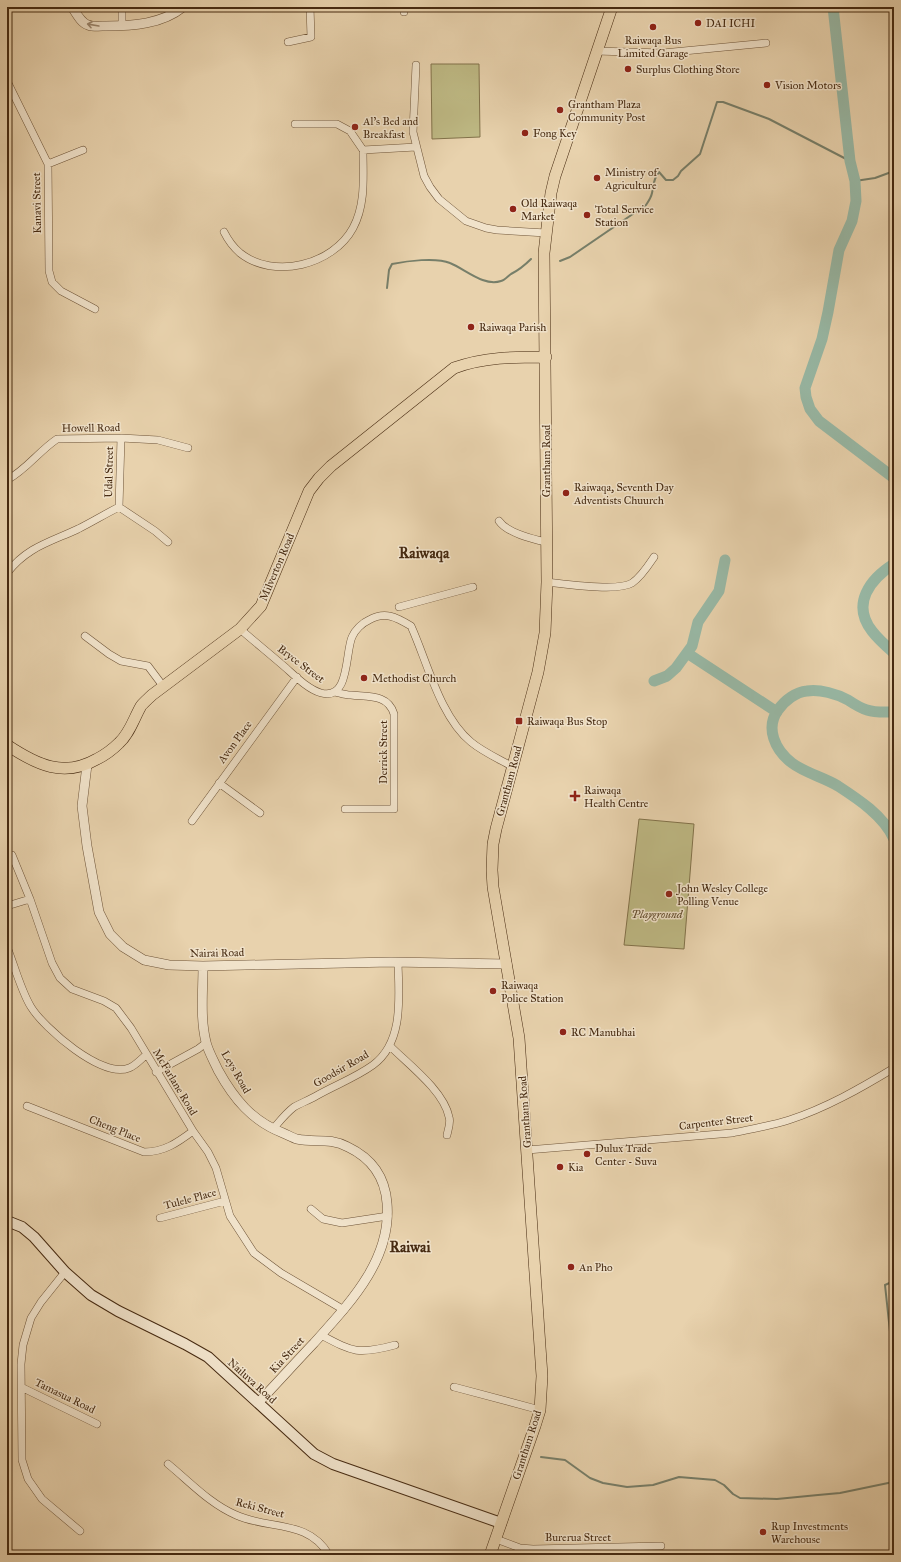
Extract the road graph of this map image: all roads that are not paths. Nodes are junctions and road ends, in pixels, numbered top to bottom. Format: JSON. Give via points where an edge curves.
{"nodes":[{"id":1,"x":72,"y":7,"type":"edge"},
{"id":2,"x":122,"y":7,"type":"edge"},
{"id":3,"x":183,"y":7,"type":"edge"},
{"id":4,"x":310,"y":7,"type":"edge"},
{"id":5,"x":612,"y":7,"type":"edge"},
{"id":6,"x":122,"y":26,"type":"junction"},
{"id":7,"x":288,"y":42,"type":"dead end"},
{"id":8,"x":766,"y":43,"type":"dead end"},
{"id":9,"x":596,"y":52,"type":"junction"},
{"id":10,"x":416,"y":65,"type":"dead end"},
{"id":11,"x":7,"y":82,"type":"edge"},
{"id":12,"x":295,"y":124,"type":"dead end"},
{"id":13,"x":416,"y":146,"type":"junction"},
{"id":14,"x":83,"y":150,"type":"dead end"},
{"id":15,"x":362,"y":150,"type":"junction"},
{"id":16,"x":48,"y":164,"type":"junction"},
{"id":17,"x":224,"y":232,"type":"dead end"},
{"id":18,"x":546,"y":233,"type":"junction"},
{"id":19,"x":95,"y":309,"type":"dead end"},
{"id":20,"x":546,"y":357,"type":"junction"},
{"id":21,"x":121,"y":438,"type":"junction"},
{"id":22,"x":188,"y":448,"type":"dead end"},
{"id":23,"x":7,"y":480,"type":"edge"},
{"id":24,"x":119,"y":507,"type":"junction"},
{"id":25,"x":499,"y":521,"type":"dead end"},
{"id":26,"x":168,"y":542,"type":"dead end"},
{"id":27,"x":546,"y":542,"type":"junction"},
{"id":28,"x":654,"y":557,"type":"dead end"},
{"id":29,"x":7,"y":573,"type":"edge"},
{"id":30,"x":547,"y":582,"type":"junction"},
{"id":31,"x":473,"y":587,"type":"dead end"},
{"id":32,"x":399,"y":607,"type":"dead end"},
{"id":33,"x":240,"y":629,"type":"junction"},
{"id":34,"x":85,"y":636,"type":"dead end"},
{"id":35,"x":297,"y":677,"type":"junction"},
{"id":36,"x":163,"y":686,"type":"junction"},
{"id":37,"x":335,"y":692,"type":"junction"},
{"id":38,"x":7,"y":745,"type":"edge"},
{"id":39,"x":87,"y":765,"type":"junction"},
{"id":40,"x":513,"y":767,"type":"junction"},
{"id":41,"x":219,"y":783,"type":"junction"},
{"id":42,"x":345,"y":809,"type":"dead end"},
{"id":43,"x":260,"y":812,"type":"dead end"},
{"id":44,"x":192,"y":821,"type":"dead end"},
{"id":45,"x":7,"y":855,"type":"edge"},
{"id":46,"x":30,"y":899,"type":"junction"},
{"id":47,"x":7,"y":906,"type":"edge"},
{"id":48,"x":7,"y":946,"type":"edge"},
{"id":49,"x":398,"y":963,"type":"junction"},
{"id":50,"x":507,"y":964,"type":"junction"},
{"id":51,"x":203,"y":966,"type":"junction"},
{"id":52,"x":206,"y":1042,"type":"junction"},
{"id":53,"x":390,"y":1046,"type":"junction"},
{"id":54,"x":146,"y":1055,"type":"junction"},
{"id":55,"x":894,"y":1068,"type":"edge"},
{"id":56,"x":156,"y":1072,"type":"junction"},
{"id":57,"x":27,"y":1106,"type":"dead end"},
{"id":58,"x":273,"y":1129,"type":"junction"},
{"id":59,"x":193,"y":1131,"type":"junction"},
{"id":60,"x":447,"y":1135,"type":"dead end"},
{"id":61,"x":527,"y":1150,"type":"junction"},
{"id":62,"x":225,"y":1201,"type":"junction"},
{"id":63,"x":310,"y":1209,"type":"dead end"},
{"id":64,"x":388,"y":1216,"type":"junction"},
{"id":65,"x":160,"y":1218,"type":"dead end"},
{"id":66,"x":7,"y":1221,"type":"edge"},
{"id":67,"x":66,"y":1272,"type":"junction"},
{"id":68,"x":344,"y":1310,"type":"junction"},
{"id":69,"x":333,"y":1322,"type":"joint"},
{"id":70,"x":321,"y":1335,"type":"junction"},
{"id":71,"x":395,"y":1345,"type":"dead end"},
{"id":72,"x":23,"y":1388,"type":"junction"},
{"id":73,"x":454,"y":1388,"type":"dead end"},
{"id":74,"x":258,"y":1403,"type":"junction"},
{"id":75,"x":540,"y":1410,"type":"junction"},
{"id":76,"x":97,"y":1424,"type":"dead end"},
{"id":77,"x":168,"y":1464,"type":"dead end"},
{"id":78,"x":501,"y":1524,"type":"junction"},
{"id":79,"x":80,"y":1531,"type":"dead end"},
{"id":80,"x":496,"y":1539,"type":"junction"},
{"id":81,"x":661,"y":1546,"type":"dead end"},
{"id":82,"x":329,"y":1555,"type":"edge"},
{"id":83,"x":490,"y":1555,"type":"edge"}],
"edges":[{"from":6,"to":1,"type":"street","one_way":true,"via":[[88,25],[79,18]]},
{"from":2,"to":6,"type":"street"},
{"from":3,"to":6,"type":"street","via":[[158,20]]},
{"from":4,"to":7,"type":"street","via":[[311,37]]},
{"from":5,"to":9,"type":"main road","name":"Grantham Road"},
{"from":8,"to":9,"type":"street","via":[[663,53]]},
{"from":9,"to":18,"type":"main road","name":"Grantham Road","via":[[555,176]]},
{"from":10,"to":13,"type":"street","via":[[413,132]]},
{"from":11,"to":16,"type":"street","name":"Kanavi Street"},
{"from":12,"to":15,"type":"street","via":[[337,124],[350,131]]},
{"from":13,"to":15,"type":"street"},
{"from":13,"to":18,"type":"street","via":[[424,176],[430,187],[466,221],[497,230]]},
{"from":14,"to":16,"type":"street"},
{"from":15,"to":17,"type":"street","via":[[364,192],[359,210],[353,228],[328,254],[312,263],[294,266],[257,263],[230,244]]},
{"from":16,"to":19,"type":"street","name":"Kanavi Street","via":[[49,271],[52,282],[61,291]]},
{"from":18,"to":20,"type":"main road","name":"Grantham Road"},
{"from":20,"to":27,"type":"main road","name":"Grantham Road"},
{"from":20,"to":33,"type":"main road","name":"Milverton Road","via":[[496,358],[470,362],[454,368],[332,466],[309,491],[261,606]]},
{"from":21,"to":22,"type":"street","name":"Howell Road","via":[[158,440]]},
{"from":21,"to":23,"type":"street","name":"Howell Road","via":[[57,439]]},
{"from":21,"to":24,"type":"street","name":"Udal Street"},
{"from":24,"to":26,"type":"street"},
{"from":24,"to":29,"type":"street","via":[[37,546]]},
{"from":25,"to":27,"type":"street","via":[[512,531]]},
{"from":27,"to":30,"type":"main road","name":"Grantham Road"},
{"from":28,"to":30,"type":"street","via":[[634,582],[627,586]]},
{"from":30,"to":40,"type":"main road","name":"Grantham Road","via":[[545,634],[538,672]]},
{"from":31,"to":32,"type":"street"},
{"from":33,"to":35,"type":"street","name":"Bryce Street"},
{"from":33,"to":36,"type":"main road","name":"Milverton Road"},
{"from":34,"to":36,"type":"street","via":[[121,661],[148,666]]},
{"from":35,"to":37,"type":"street","name":"Bryce Street","via":[[320,692]]},
{"from":35,"to":41,"type":"street","name":"Avon Place"},
{"from":36,"to":39,"type":"main road","name":"Milverton Road","via":[[142,706],[120,743]]},
{"from":37,"to":40,"type":"street","name":"Bryce Street","via":[[342,683],[352,637],[357,628],[379,615],[401,620],[411,626],[438,692],[458,729],[471,743]]},
{"from":37,"to":42,"type":"street","name":"Derrick Street","via":[[379,698],[392,707],[394,714],[394,808]]},
{"from":38,"to":39,"type":"main road","name":"Milverton Road","via":[[26,758],[51,767],[70,769]]},
{"from":39,"to":51,"type":"street","name":"Nairai Road","via":[[82,806],[87,846],[99,912],[110,934],[123,947],[144,960],[169,965]]},
{"from":40,"to":50,"type":"main road","name":"Grantham Road","via":[[496,829],[492,856],[493,887]]},
{"from":41,"to":43,"type":"street"},
{"from":41,"to":44,"type":"street","name":"Avon Place"},
{"from":45,"to":46,"type":"street","name":"McFarlane Road","via":[[12,855]]},
{"from":46,"to":47,"type":"street"},
{"from":46,"to":54,"type":"street","name":"McFarlane Road","via":[[52,963],[60,978],[72,989],[116,1008]]},
{"from":48,"to":54,"type":"street","via":[[31,1008],[58,1036],[90,1060],[117,1069],[128,1068]]},
{"from":49,"to":50,"type":"street","name":"Nairai Road"},
{"from":49,"to":51,"type":"street","name":"Nairai Road"},
{"from":49,"to":53,"type":"street","name":"Goodsir Road","via":[[399,1007]]},
{"from":50,"to":61,"type":"main road","name":"Grantham Road","via":[[519,1038]]},
{"from":51,"to":52,"type":"street","name":"Leys Road","via":[[203,1021]]},
{"from":52,"to":56,"type":"street"},
{"from":52,"to":58,"type":"street","name":"Leys Road","via":[[214,1062],[235,1098],[247,1111]]},
{"from":53,"to":58,"type":"street","name":"Goodsir Road","via":[[373,1065],[294,1108]]},
{"from":53,"to":60,"type":"street","via":[[437,1092],[450,1118]]},
{"from":54,"to":56,"type":"street","name":"McFarlane Road"},
{"from":55,"to":61,"type":"street","name":"Carpenter Street","via":[[818,1109],[790,1120],[758,1128],[732,1133]]},
{"from":56,"to":59,"type":"street","name":"McFarlane Road"},
{"from":57,"to":59,"type":"street","name":"Cheng Place","via":[[144,1152],[167,1148]]},
{"from":58,"to":64,"type":"street","name":"Leys Road","via":[[298,1139],[329,1140],[361,1154],[372,1164],[386,1190]]},
{"from":59,"to":62,"type":"street","name":"McFarlane Road","via":[[216,1168]]},
{"from":61,"to":75,"type":"main road","name":"Grantham Road","via":[[541,1354]]},
{"from":62,"to":65,"type":"street","name":"Tulele Place"},
{"from":62,"to":68,"type":"street","name":"McFarlane Road","via":[[230,1216],[254,1253],[281,1273]]},
{"from":63,"to":64,"type":"street","via":[[323,1220],[342,1223]]},
{"from":64,"to":68,"type":"street","name":"Leys Road","via":[[386,1234],[371,1270]]},
{"from":66,"to":67,"type":"main road","name":"Nailuva Road","via":[[34,1237]]},
{"from":67,"to":72,"type":"street","via":[[41,1302],[27,1330],[22,1358]]},
{"from":67,"to":74,"type":"main road","name":"Nailuva Road","via":[[91,1295],[208,1357]]},
{"from":68,"to":69,"type":"street","name":"Leys Road"},
{"from":69,"to":70,"type":"street","name":"Kia Street"},
{"from":70,"to":71,"type":"street","via":[[355,1351],[373,1351]]},
{"from":70,"to":74,"type":"street","name":"Kia Street"},
{"from":72,"to":76,"type":"street","name":"Tamasua Road"},
{"from":72,"to":79,"type":"street","via":[[22,1460],[28,1479],[42,1499]]},
{"from":73,"to":75,"type":"street"},
{"from":74,"to":78,"type":"main road","name":"Nailuva Road","via":[[314,1454],[334,1464]]},
{"from":75,"to":78,"type":"main road","name":"Grantham Road"},
{"from":77,"to":82,"type":"street","name":"Reki Street","via":[[216,1504],[237,1516],[296,1528],[319,1542]]},
{"from":78,"to":80,"type":"main road","name":"Grantham Road"},
{"from":80,"to":81,"type":"street","name":"Burerua Street","via":[[520,1548],[533,1549]]},
{"from":80,"to":83,"type":"main road","name":"Grantham Road"}]}
